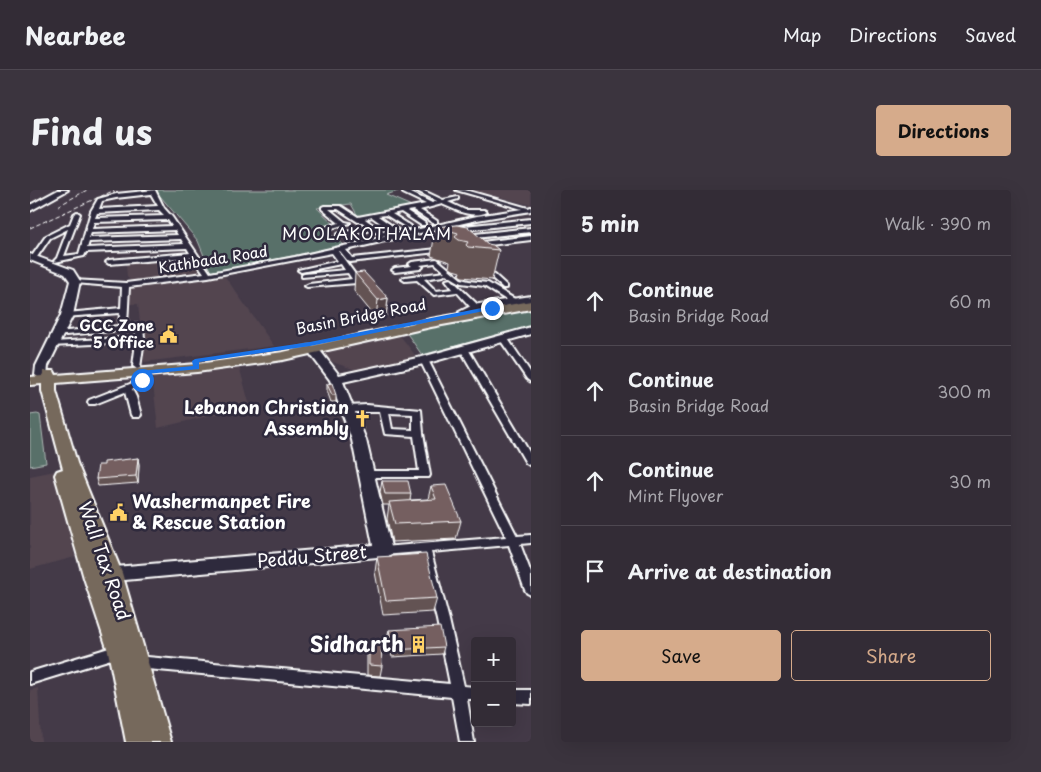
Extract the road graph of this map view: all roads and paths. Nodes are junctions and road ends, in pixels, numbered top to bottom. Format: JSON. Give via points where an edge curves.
{"nodes":[{"id":1,"x":64,"y":190,"type":"edge"},
{"id":2,"x":412,"y":190,"type":"edge"},
{"id":3,"x":418,"y":190,"type":"edge"},
{"id":4,"x":459,"y":190,"type":"edge"},
{"id":5,"x":153,"y":193,"type":"edge"},
{"id":6,"x":456,"y":198,"type":"dead end"},
{"id":7,"x":444,"y":202,"type":"junction"},
{"id":8,"x":160,"y":205,"type":"junction"},
{"id":9,"x":432,"y":205,"type":"junction"},
{"id":10,"x":97,"y":206,"type":"junction"},
{"id":11,"x":30,"y":208,"type":"edge"},
{"id":12,"x":415,"y":209,"type":"junction"},
{"id":13,"x":402,"y":210,"type":"junction"},
{"id":14,"x":529,"y":210,"type":"edge"},
{"id":15,"x":387,"y":213,"type":"junction"},
{"id":16,"x":505,"y":213,"type":"junction"},
{"id":17,"x":77,"y":214,"type":"dead end"},
{"id":18,"x":374,"y":216,"type":"junction"},
{"id":19,"x":531,"y":217,"type":"edge"},
{"id":20,"x":170,"y":218,"type":"junction"},
{"id":21,"x":91,"y":220,"type":"junction"},
{"id":22,"x":361,"y":220,"type":"junction"},
{"id":23,"x":531,"y":221,"type":"edge"},
{"id":24,"x":435,"y":222,"type":"dead end"},
{"id":25,"x":344,"y":224,"type":"junction"},
{"id":26,"x":423,"y":224,"type":"dead end"},
{"id":27,"x":72,"y":225,"type":"junction"},
{"id":28,"x":330,"y":227,"type":"dead end"},
{"id":29,"x":409,"y":227,"type":"dead end"},
{"id":30,"x":452,"y":227,"type":"junction"},
{"id":31,"x":175,"y":228,"type":"junction"},
{"id":32,"x":373,"y":228,"type":"junction"},
{"id":33,"x":531,"y":230,"type":"edge"},
{"id":34,"x":88,"y":231,"type":"junction"},
{"id":35,"x":340,"y":234,"type":"dead end"},
{"id":36,"x":182,"y":237,"type":"junction"},
{"id":37,"x":460,"y":238,"type":"junction"},
{"id":38,"x":531,"y":238,"type":"edge"},
{"id":39,"x":85,"y":240,"type":"junction"},
{"id":40,"x":189,"y":246,"type":"junction"},
{"id":41,"x":83,"y":250,"type":"junction"},
{"id":42,"x":338,"y":252,"type":"junction"},
{"id":43,"x":194,"y":255,"type":"junction"},
{"id":44,"x":31,"y":258,"type":"edge"},
{"id":45,"x":296,"y":261,"type":"junction"},
{"id":46,"x":437,"y":261,"type":"junction"},
{"id":47,"x":56,"y":262,"type":"junction"},
{"id":48,"x":109,"y":262,"type":"dead end"},
{"id":49,"x":343,"y":262,"type":"junction"},
{"id":50,"x":478,"y":263,"type":"edge"},
{"id":51,"x":412,"y":264,"type":"dead end"},
{"id":52,"x":329,"y":265,"type":"junction"},
{"id":53,"x":350,"y":270,"type":"junction"},
{"id":54,"x":395,"y":270,"type":"dead end"},
{"id":55,"x":303,"y":273,"type":"junction"},
{"id":56,"x":334,"y":273,"type":"junction"},
{"id":57,"x":443,"y":274,"type":"junction"},
{"id":58,"x":208,"y":276,"type":"junction"},
{"id":59,"x":418,"y":277,"type":"junction"},
{"id":60,"x":405,"y":279,"type":"dead end"},
{"id":61,"x":75,"y":281,"type":"junction"},
{"id":62,"x":486,"y":284,"type":"junction"},
{"id":63,"x":126,"y":285,"type":"junction"},
{"id":64,"x":459,"y":290,"type":"junction"},
{"id":65,"x":514,"y":301,"type":"junction"},
{"id":66,"x":531,"y":302,"type":"edge"},
{"id":67,"x":125,"y":310,"type":"junction"},
{"id":68,"x":483,"y":310,"type":"junction"},
{"id":69,"x":67,"y":315,"type":"junction"},
{"id":70,"x":124,"y":328,"type":"junction"},
{"id":71,"x":531,"y":330,"type":"edge"},
{"id":72,"x":140,"y":338,"type":"junction"},
{"id":73,"x":503,"y":338,"type":"junction"},
{"id":74,"x":53,"y":344,"type":"junction"},
{"id":75,"x":464,"y":348,"type":"junction"},
{"id":76,"x":314,"y":350,"type":"junction"},
{"id":77,"x":424,"y":360,"type":"junction"},
{"id":78,"x":196,"y":364,"type":"junction"},
{"id":79,"x":140,"y":369,"type":"junction"},
{"id":80,"x":40,"y":378,"type":"edge"},
{"id":81,"x":531,"y":379,"type":"edge"},
{"id":82,"x":336,"y":380,"type":"junction"},
{"id":83,"x":128,"y":388,"type":"junction"},
{"id":84,"x":92,"y":402,"type":"dead end"},
{"id":85,"x":384,"y":409,"type":"junction"},
{"id":86,"x":348,"y":410,"type":"junction"},
{"id":87,"x":136,"y":415,"type":"dead end"},
{"id":88,"x":418,"y":433,"type":"junction"},
{"id":89,"x":531,"y":463,"type":"edge"},
{"id":90,"x":367,"y":476,"type":"junction"},
{"id":91,"x":531,"y":539,"type":"edge"},
{"id":92,"x":514,"y":542,"type":"junction"},
{"id":93,"x":424,"y":548,"type":"junction"},
{"id":94,"x":383,"y":551,"type":"junction"},
{"id":95,"x":103,"y":575,"type":"junction"},
{"id":96,"x":531,"y":590,"type":"edge"},
{"id":97,"x":128,"y":657,"type":"junction"},
{"id":98,"x":30,"y":678,"type":"edge"},
{"id":99,"x":459,"y":691,"type":"junction"},
{"id":100,"x":471,"y":692,"type":"edge"},
{"id":101,"x":516,"y":696,"type":"edge"},
{"id":102,"x":531,"y":698,"type":"edge"},
{"id":103,"x":138,"y":742,"type":"edge"},
{"id":104,"x":159,"y":742,"type":"edge"},
{"id":105,"x":466,"y":742,"type":"edge"}],
"edges":[{"from":1,"to":11,"type":"main road"},
{"from":2,"to":9,"type":"street","via":[[402,193]]},
{"from":3,"to":7,"type":"street"},
{"from":4,"to":14,"type":"street"},
{"from":5,"to":8,"type":"street"},
{"from":5,"to":10,"type":"street","via":[[116,196]]},
{"from":6,"to":7,"type":"street"},
{"from":7,"to":9,"type":"street"},
{"from":7,"to":16,"type":"street","via":[[464,212]]},
{"from":8,"to":10,"type":"street"},
{"from":8,"to":20,"type":"street"},
{"from":9,"to":12,"type":"street"},
{"from":10,"to":21,"type":"street"},
{"from":12,"to":13,"type":"street"},
{"from":12,"to":24,"type":"street"},
{"from":13,"to":15,"type":"street"},
{"from":13,"to":26,"type":"street"},
{"from":14,"to":16,"type":"street"},
{"from":14,"to":19,"type":"street"},
{"from":15,"to":18,"type":"street"},
{"from":15,"to":29,"type":"street"},
{"from":16,"to":30,"type":"street"},
{"from":17,"to":27,"type":"street"},
{"from":18,"to":22,"type":"street"},
{"from":18,"to":32,"type":"street","via":[[396,231],[382,234]]},
{"from":20,"to":21,"type":"street"},
{"from":20,"to":31,"type":"street"},
{"from":21,"to":34,"type":"street"},
{"from":22,"to":25,"type":"street"},
{"from":22,"to":25,"type":"street","via":[[339,206],[324,208]]},
{"from":22,"to":32,"type":"street"},
{"from":23,"to":30,"type":"street"},
{"from":25,"to":28,"type":"street"},
{"from":27,"to":44,"type":"street","via":[[48,237]]},
{"from":27,"to":47,"type":"street"},
{"from":30,"to":37,"type":"street"},
{"from":30,"to":42,"type":"street"},
{"from":31,"to":34,"type":"street"},
{"from":31,"to":36,"type":"street"},
{"from":32,"to":35,"type":"street"},
{"from":33,"to":37,"type":"street"},
{"from":34,"to":39,"type":"street"},
{"from":36,"to":39,"type":"street"},
{"from":36,"to":40,"type":"street"},
{"from":37,"to":38,"type":"street","via":[[468,246]]},
{"from":39,"to":41,"type":"street"},
{"from":40,"to":41,"type":"street"},
{"from":40,"to":43,"type":"street"},
{"from":41,"to":47,"type":"street","via":[[82,254]]},
{"from":42,"to":45,"type":"street","name":"Kathbada Road"},
{"from":42,"to":46,"type":"street","via":[[350,260],[454,250],[441,253]]},
{"from":42,"to":49,"type":"street"},
{"from":43,"to":48,"type":"street"},
{"from":43,"to":58,"type":"street"},
{"from":44,"to":47,"type":"main road"},
{"from":45,"to":55,"type":"street"},
{"from":45,"to":58,"type":"street","name":"Kathbada Road"},
{"from":46,"to":51,"type":"street"},
{"from":46,"to":62,"type":"street","via":[[457,281]]},
{"from":47,"to":61,"type":"main road","via":[[70,272]]},
{"from":49,"to":52,"type":"street"},
{"from":49,"to":53,"type":"street"},
{"from":50,"to":62,"type":"street","via":[[502,285]]},
{"from":52,"to":55,"type":"street"},
{"from":52,"to":56,"type":"street"},
{"from":53,"to":55,"type":"street","via":[[357,281],[311,290]]},
{"from":53,"to":56,"type":"street"},
{"from":54,"to":57,"type":"street","via":[[426,266],[437,268]]},
{"from":55,"to":56,"type":"street"},
{"from":57,"to":59,"type":"street"},
{"from":57,"to":64,"type":"street"},
{"from":58,"to":63,"type":"street","name":"Kathbada Road"},
{"from":59,"to":60,"type":"street"},
{"from":59,"to":64,"type":"street","via":[[434,293]]},
{"from":61,"to":63,"type":"street","name":"Kathbada Road"},
{"from":61,"to":69,"type":"main road"},
{"from":62,"to":65,"type":"street","via":[[494,292],[504,293]]},
{"from":63,"to":67,"type":"street"},
{"from":64,"to":68,"type":"street"},
{"from":65,"to":66,"type":"main road","name":"Basin Bridge Road"},
{"from":65,"to":68,"type":"main road","name":"Basin Bridge Road"},
{"from":66,"to":68,"type":"main road"},
{"from":67,"to":69,"type":"street"},
{"from":67,"to":70,"type":"street"},
{"from":68,"to":76,"type":"main road","name":"Basin Bridge Road"},
{"from":68,"to":78,"type":"main road","name":"Basin Bridge Road"},
{"from":69,"to":74,"type":"main road"},
{"from":70,"to":72,"type":"street","via":[[139,326]]},
{"from":70,"to":74,"type":"street"},
{"from":71,"to":73,"type":"main road"},
{"from":72,"to":74,"type":"street"},
{"from":72,"to":79,"type":"street"},
{"from":73,"to":75,"type":"main road"},
{"from":73,"to":81,"type":"street"},
{"from":74,"to":80,"type":"main road"},
{"from":75,"to":77,"type":"main road"},
{"from":75,"to":89,"type":"street"},
{"from":76,"to":78,"type":"main road","name":"Basin Bridge Road"},
{"from":76,"to":82,"type":"main road"},
{"from":77,"to":82,"type":"main road"},
{"from":77,"to":92,"type":"street"},
{"from":78,"to":79,"type":"main road"},
{"from":79,"to":80,"type":"main road"},
{"from":79,"to":83,"type":"street","via":[[142,380]]},
{"from":80,"to":95,"type":"main road","name":"Wall Tax Road","via":[[61,468]]},
{"from":82,"to":86,"type":"main road"},
{"from":83,"to":84,"type":"street"},
{"from":83,"to":87,"type":"street"},
{"from":85,"to":86,"type":"street"},
{"from":85,"to":88,"type":"street","via":[[388,432]]},
{"from":85,"to":88,"type":"street","via":[[418,412]]},
{"from":86,"to":90,"type":"main road","via":[[363,453]]},
{"from":88,"to":90,"type":"street","via":[[424,476]]},
{"from":90,"to":94,"type":"main road"},
{"from":91,"to":92,"type":"street","name":"Peddu Street"},
{"from":92,"to":93,"type":"street","name":"Peddu Street"},
{"from":92,"to":96,"type":"street"},
{"from":93,"to":94,"type":"street","name":"Peddu Street"},
{"from":93,"to":99,"type":"street","via":[[444,618]]},
{"from":94,"to":95,"type":"main road","name":"Peddu Street"},
{"from":95,"to":97,"type":"main road","name":"Wall Tax Road"},
{"from":97,"to":98,"type":"street"},
{"from":97,"to":99,"type":"street"},
{"from":97,"to":103,"type":"main road","name":"Wall Tax Road"},
{"from":97,"to":104,"type":"main road","name":"Wall Tax Road"},
{"from":99,"to":100,"type":"street"},
{"from":99,"to":105,"type":"street"},
{"from":101,"to":102,"type":"street"}]}
